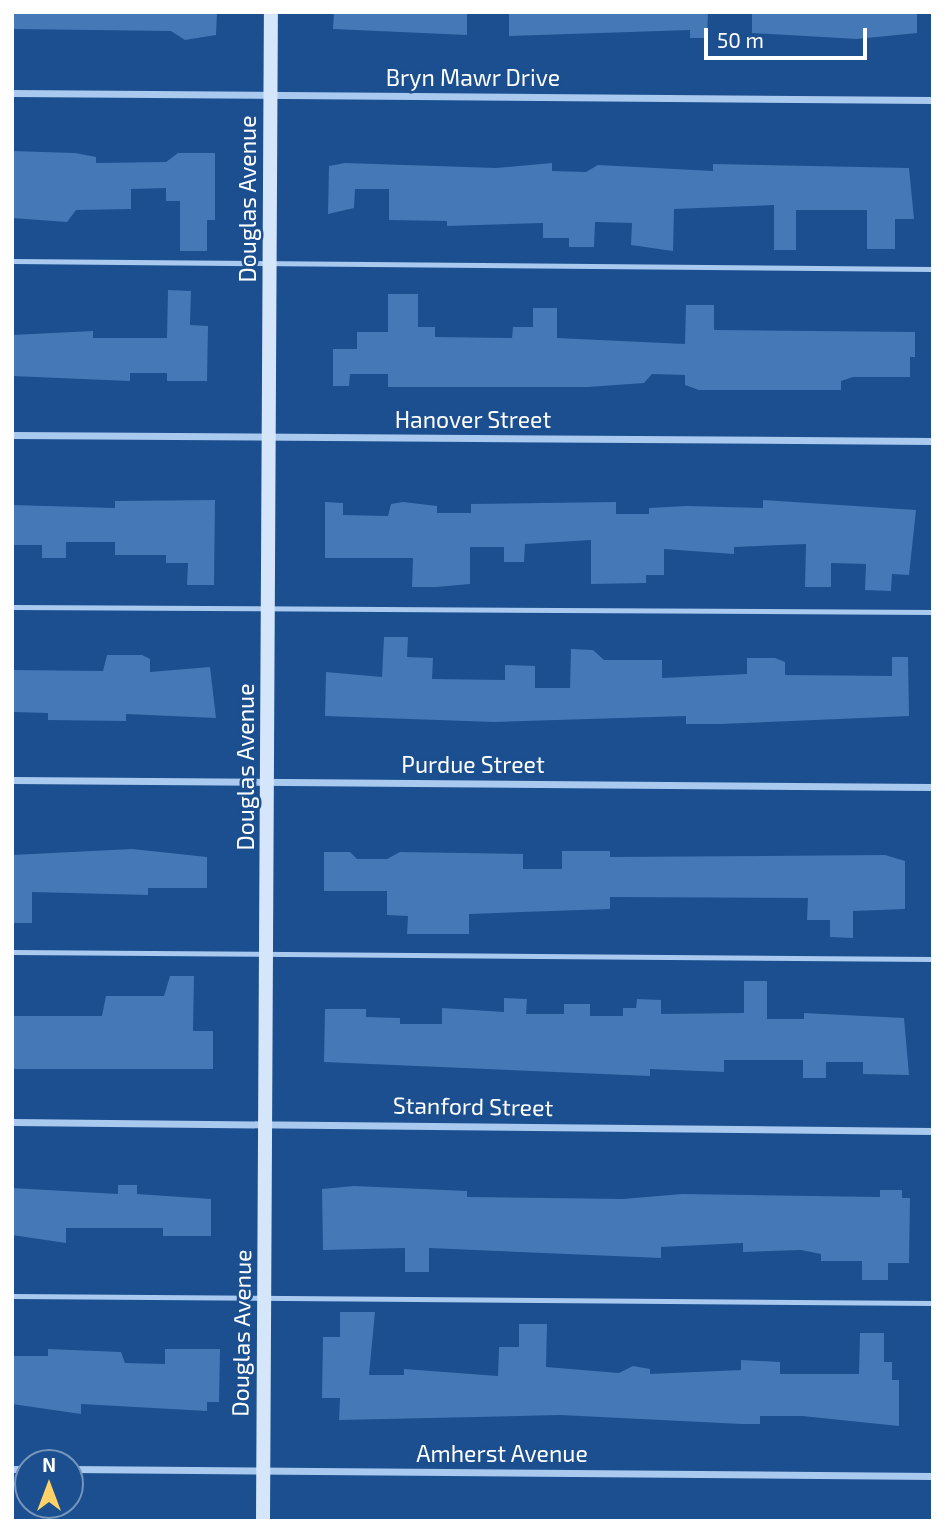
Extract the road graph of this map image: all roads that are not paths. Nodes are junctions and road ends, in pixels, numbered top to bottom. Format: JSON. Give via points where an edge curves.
{"nodes":[{"id":1,"x":271,"y":12,"type":"edge"},
{"id":2,"x":12,"y":93,"type":"edge"},
{"id":3,"x":271,"y":95,"type":"junction"},
{"id":4,"x":933,"y":100,"type":"edge"},
{"id":5,"x":12,"y":261,"type":"edge"},
{"id":6,"x":269,"y":263,"type":"junction"},
{"id":7,"x":933,"y":269,"type":"edge"},
{"id":8,"x":12,"y":435,"type":"edge"},
{"id":9,"x":268,"y":437,"type":"junction"},
{"id":10,"x":933,"y":441,"type":"edge"},
{"id":11,"x":12,"y":607,"type":"edge"},
{"id":12,"x":267,"y":609,"type":"junction"},
{"id":13,"x":933,"y":612,"type":"edge"},
{"id":14,"x":12,"y":780,"type":"edge"},
{"id":15,"x":268,"y":782,"type":"junction"},
{"id":16,"x":933,"y":787,"type":"edge"},
{"id":17,"x":12,"y":952,"type":"edge"},
{"id":18,"x":268,"y":954,"type":"junction"},
{"id":19,"x":933,"y":959,"type":"edge"},
{"id":20,"x":12,"y":1122,"type":"edge"},
{"id":21,"x":266,"y":1123,"type":"junction"},
{"id":22,"x":933,"y":1131,"type":"edge"},
{"id":23,"x":12,"y":1296,"type":"edge"},
{"id":24,"x":264,"y":1298,"type":"junction"},
{"id":25,"x":933,"y":1303,"type":"edge"},
{"id":26,"x":84,"y":1469,"type":"edge"},
{"id":27,"x":262,"y":1471,"type":"junction"},
{"id":28,"x":933,"y":1476,"type":"edge"},
{"id":29,"x":262,"y":1521,"type":"edge"}],
"edges":[{"from":1,"to":3,"type":"street","name":"Douglas Avenue"},
{"from":2,"to":3,"type":"street","name":"Bryn Mawr Drive"},
{"from":3,"to":4,"type":"street","name":"Bryn Mawr Drive"},
{"from":3,"to":6,"type":"street","name":"Douglas Avenue"},
{"from":5,"to":6,"type":"lane"},
{"from":6,"to":7,"type":"lane"},
{"from":6,"to":9,"type":"street","name":"Douglas Avenue"},
{"from":8,"to":9,"type":"street","name":"Hanover Street"},
{"from":9,"to":10,"type":"street","name":"Hanover Street"},
{"from":9,"to":12,"type":"street","name":"Douglas Avenue"},
{"from":11,"to":12,"type":"lane"},
{"from":12,"to":13,"type":"lane"},
{"from":12,"to":15,"type":"street","name":"Douglas Avenue"},
{"from":14,"to":15,"type":"street","name":"Purdue Street"},
{"from":15,"to":16,"type":"street","name":"Purdue Street"},
{"from":15,"to":18,"type":"street","name":"Douglas Avenue"},
{"from":17,"to":18,"type":"lane"},
{"from":18,"to":19,"type":"lane"},
{"from":18,"to":21,"type":"street","name":"Douglas Avenue"},
{"from":20,"to":21,"type":"street","name":"Stanford Street"},
{"from":21,"to":22,"type":"street","name":"Stanford Street"},
{"from":21,"to":24,"type":"street","name":"Douglas Avenue"},
{"from":23,"to":24,"type":"lane"},
{"from":24,"to":25,"type":"lane"},
{"from":24,"to":27,"type":"street","name":"Douglas Avenue"},
{"from":26,"to":27,"type":"street","name":"Amherst Avenue"},
{"from":27,"to":28,"type":"street","name":"Amherst Avenue"},
{"from":27,"to":29,"type":"street","name":"Douglas Avenue"}]}
